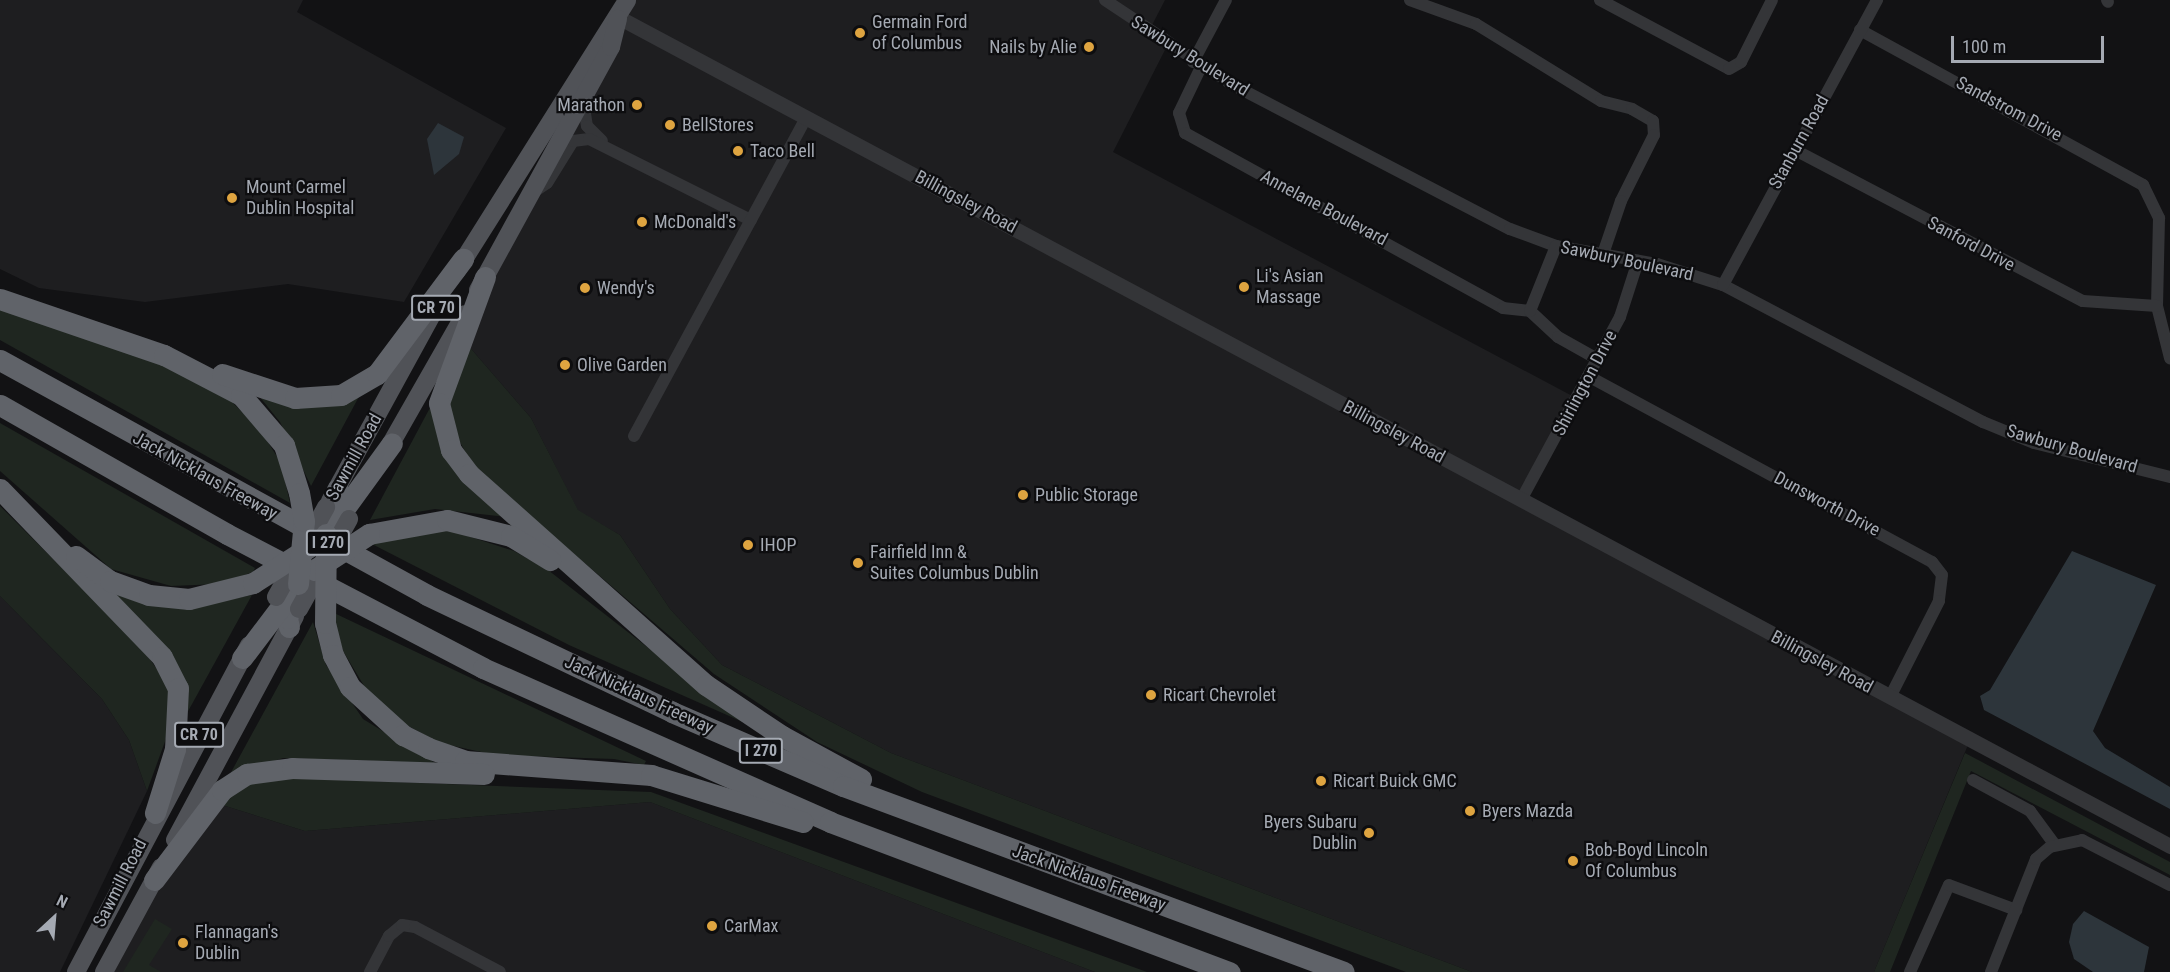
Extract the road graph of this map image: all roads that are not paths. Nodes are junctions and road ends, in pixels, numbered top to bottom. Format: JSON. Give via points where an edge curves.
{"nodes":[{"id":1,"x":627,"y":0,"type":"edge"},
{"id":2,"x":1105,"y":0,"type":"edge"},
{"id":3,"x":1226,"y":0,"type":"edge"},
{"id":4,"x":1410,"y":0,"type":"edge"},
{"id":5,"x":1600,"y":0,"type":"edge"},
{"id":6,"x":1772,"y":0,"type":"edge"},
{"id":7,"x":1877,"y":0,"type":"edge"},
{"id":8,"x":618,"y":17,"type":"junction"},
{"id":9,"x":1860,"y":30,"type":"junction"},
{"id":10,"x":1197,"y":64,"type":"junction"},
{"id":11,"x":583,"y":98,"type":"junction"},
{"id":12,"x":806,"y":118,"type":"junction"},
{"id":13,"x":602,"y":141,"type":"junction"},
{"id":14,"x":1795,"y":150,"type":"junction"},
{"id":15,"x":529,"y":195,"type":"junction"},
{"id":16,"x":751,"y":220,"type":"junction"},
{"id":17,"x":1557,"y":246,"type":"junction"},
{"id":18,"x":1603,"y":254,"type":"junction"},
{"id":19,"x":463,"y":259,"type":"junction"},
{"id":20,"x":1638,"y":261,"type":"junction"},
{"id":21,"x":485,"y":277,"type":"junction"},
{"id":22,"x":1723,"y":285,"type":"junction"},
{"id":23,"x":0,"y":299,"type":"edge"},
{"id":24,"x":2157,"y":306,"type":"junction"},
{"id":25,"x":1530,"y":311,"type":"junction"},
{"id":26,"x":164,"y":355,"type":"junction"},
{"id":27,"x":2170,"y":358,"type":"edge"},
{"id":28,"x":1597,"y":359,"type":"junction"},
{"id":29,"x":0,"y":360,"type":"edge"},
{"id":30,"x":1588,"y":376,"type":"junction"},
{"id":31,"x":0,"y":405,"type":"edge"},
{"id":32,"x":634,"y":436,"type":"dead end"},
{"id":33,"x":392,"y":444,"type":"joint"},
{"id":34,"x":2170,"y":477,"type":"edge"},
{"id":35,"x":0,"y":488,"type":"edge"},
{"id":36,"x":337,"y":489,"type":"joint"},
{"id":37,"x":1521,"y":500,"type":"junction"},
{"id":38,"x":338,"y":513,"type":"junction"},
{"id":39,"x":326,"y":534,"type":"junction"},
{"id":40,"x":302,"y":552,"type":"junction"},
{"id":41,"x":324,"y":563,"type":"junction"},
{"id":42,"x":298,"y":584,"type":"junction"},
{"id":43,"x":288,"y":608,"type":"junction"},
{"id":44,"x":635,"y":623,"type":"junction"},
{"id":45,"x":242,"y":657,"type":"joint"},
{"id":46,"x":1890,"y":697,"type":"junction"},
{"id":47,"x":597,"y":771,"type":"junction"},
{"id":48,"x":1973,"y":780,"type":"dead end"},
{"id":49,"x":155,"y":813,"type":"junction"},
{"id":50,"x":2055,"y":845,"type":"junction"},
{"id":51,"x":892,"y":846,"type":"junction"},
{"id":52,"x":2170,"y":846,"type":"edge"},
{"id":53,"x":1033,"y":858,"type":"junction"},
{"id":54,"x":154,"y":880,"type":"junction"},
{"id":55,"x":2170,"y":885,"type":"edge"},
{"id":56,"x":2016,"y":910,"type":"junction"},
{"id":57,"x":76,"y":972,"type":"edge"},
{"id":58,"x":104,"y":972,"type":"edge"},
{"id":59,"x":370,"y":972,"type":"edge"},
{"id":60,"x":500,"y":972,"type":"edge"},
{"id":61,"x":1230,"y":972,"type":"edge"},
{"id":62,"x":1344,"y":972,"type":"edge"},
{"id":63,"x":1910,"y":972,"type":"edge"},
{"id":64,"x":1991,"y":972,"type":"edge"}],
"edges":[{"from":1,"to":8,"type":"main road","name":"Sawmill Road","number":"CR 70"},
{"from":2,"to":10,"type":"street","name":"Sawbury Boulevard"},
{"from":3,"to":10,"type":"street","name":"Annelane Boulevard"},
{"from":4,"to":18,"type":"street","via":[[1476,24],[1532,53],[1601,101],[1632,109],[1653,121],[1654,135],[1621,201]]},
{"from":5,"to":6,"type":"street","via":[[1734,69]]},
{"from":7,"to":9,"type":"street","name":"Stanburn Road"},
{"from":8,"to":11,"type":"main road","name":"Sawmill Road","number":"CR 70","via":[[611,47]]},
{"from":8,"to":12,"type":"street","name":"Billingsley Road"},
{"from":8,"to":19,"type":"main road","name":"Sawmill Road","number":"CR 70","via":[[598,39]]},
{"from":9,"to":14,"type":"street","name":"Stanburn Road"},
{"from":9,"to":24,"type":"street","name":"Sandstrom Drive","via":[[2131,176],[2152,195],[2159,218]]},
{"from":10,"to":17,"type":"street","name":"Sawbury Boulevard","via":[[1469,210]]},
{"from":10,"to":25,"type":"street","name":"Annelane Boulevard","via":[[1179,112],[1185,133],[1503,308]]},
{"from":11,"to":13,"type":"street","via":[[587,126]]},
{"from":11,"to":15,"type":"main road","name":"Sawmill Road","number":"CR 70"},
{"from":12,"to":16,"type":"street"},
{"from":12,"to":37,"type":"street","name":"Billingsley Road"},
{"from":13,"to":15,"type":"street","via":[[573,141],[547,183]]},
{"from":13,"to":16,"type":"street"},
{"from":14,"to":22,"type":"street","name":"Stanburn Road"},
{"from":14,"to":24,"type":"street","name":"Sanford Drive","via":[[2083,301]]},
{"from":15,"to":21,"type":"main road","name":"Sawmill Road","number":"CR 70"},
{"from":16,"to":32,"type":"street"},
{"from":17,"to":18,"type":"street","name":"Sawbury Boulevard"},
{"from":17,"to":25,"type":"street"},
{"from":18,"to":20,"type":"street","name":"Sawbury Boulevard"},
{"from":19,"to":26,"type":"highway","via":[[377,374],[341,395],[295,398]]},
{"from":19,"to":36,"type":"main road","name":"Sawmill Road","number":"CR 70"},
{"from":20,"to":22,"type":"street","name":"Sawbury Boulevard"},
{"from":20,"to":28,"type":"street","name":"Shirlington Drive","via":[[1620,317]]},
{"from":21,"to":33,"type":"main road","name":"Sawmill Road","number":"CR 70"},
{"from":21,"to":44,"type":"highway","via":[[439,403],[451,450],[469,474]]},
{"from":22,"to":34,"type":"street","name":"Sawbury Boulevard","via":[[1983,423],[2034,443]]},
{"from":23,"to":26,"type":"highway"},
{"from":24,"to":27,"type":"street"},
{"from":25,"to":28,"type":"street","via":[[1558,337]]},
{"from":26,"to":40,"type":"highway","bridge":true,"via":[[241,395],[267,420],[284,445],[299,493]]},
{"from":28,"to":30,"type":"street","name":"Shirlington Drive"},
{"from":29,"to":53,"type":"highway","name":"Jack Nicklaus Freeway","number":"I 270","via":[[248,501],[486,624],[832,782]]},
{"from":30,"to":37,"type":"street","name":"Shirlington Drive"},
{"from":30,"to":46,"type":"street","name":"Dunsworth Drive","via":[[1932,562],[1942,575],[1939,601]]},
{"from":31,"to":51,"type":"highway","number":"I 270","via":[[227,534],[483,668]]},
{"from":33,"to":38,"type":"highway"},
{"from":35,"to":40,"type":"highway","bridge":true,"via":[[110,581],[149,595],[189,599],[253,584]]},
{"from":35,"to":49,"type":"highway","via":[[162,657],[178,688],[176,749]]},
{"from":36,"to":38,"type":"highway"},
{"from":37,"to":46,"type":"street","name":"Billingsley Road"},
{"from":38,"to":39,"type":"highway"},
{"from":38,"to":40,"type":"main road","name":"Sawmill Road","number":"CR 70","bridge":true},
{"from":38,"to":41,"type":"main road","name":"Sawmill Road","number":"CR 70","bridge":true},
{"from":39,"to":40,"type":"highway","bridge":true},
{"from":39,"to":41,"type":"highway","bridge":true},
{"from":40,"to":42,"type":"highway","bridge":true},
{"from":40,"to":43,"type":"main road","name":"Sawmill Road","number":"CR 70","bridge":true},
{"from":41,"to":42,"type":"highway","bridge":true},
{"from":41,"to":43,"type":"main road","name":"Sawmill Road","number":"CR 70","bridge":true},
{"from":41,"to":44,"type":"highway","bridge":true,"via":[[369,534],[447,520],[511,536]]},
{"from":41,"to":47,"type":"highway","bridge":true,"via":[[325,623],[333,655],[350,687],[403,735],[465,761]]},
{"from":42,"to":43,"type":"highway"},
{"from":43,"to":45,"type":"highway"},
{"from":43,"to":54,"type":"main road","name":"Sawmill Road","number":"CR 70"},
{"from":44,"to":53,"type":"highway","via":[[706,685],[782,736],[845,772]]},
{"from":45,"to":49,"type":"main road","name":"Sawmill Road","number":"CR 70"},
{"from":46,"to":52,"type":"street","name":"Billingsley Road"},
{"from":47,"to":51,"type":"highway","via":[[651,775],[726,801]]},
{"from":47,"to":54,"type":"highway","via":[[551,776],[269,768],[222,790]]},
{"from":48,"to":50,"type":"street","via":[[2030,811]]},
{"from":49,"to":57,"type":"main road","name":"Sawmill Road","number":"CR 70"},
{"from":50,"to":55,"type":"street","via":[[2082,840]]},
{"from":50,"to":56,"type":"street","via":[[2036,859]]},
{"from":51,"to":61,"type":"highway","number":"I 270"},
{"from":53,"to":62,"type":"highway","name":"Jack Nicklaus Freeway","number":"I 270"},
{"from":54,"to":58,"type":"main road","name":"Sawmill Road","number":"CR 70"},
{"from":56,"to":63,"type":"street","via":[[1949,885]]},
{"from":56,"to":64,"type":"street"},
{"from":59,"to":60,"type":"street","via":[[389,936],[402,926],[415,927]]}]}
